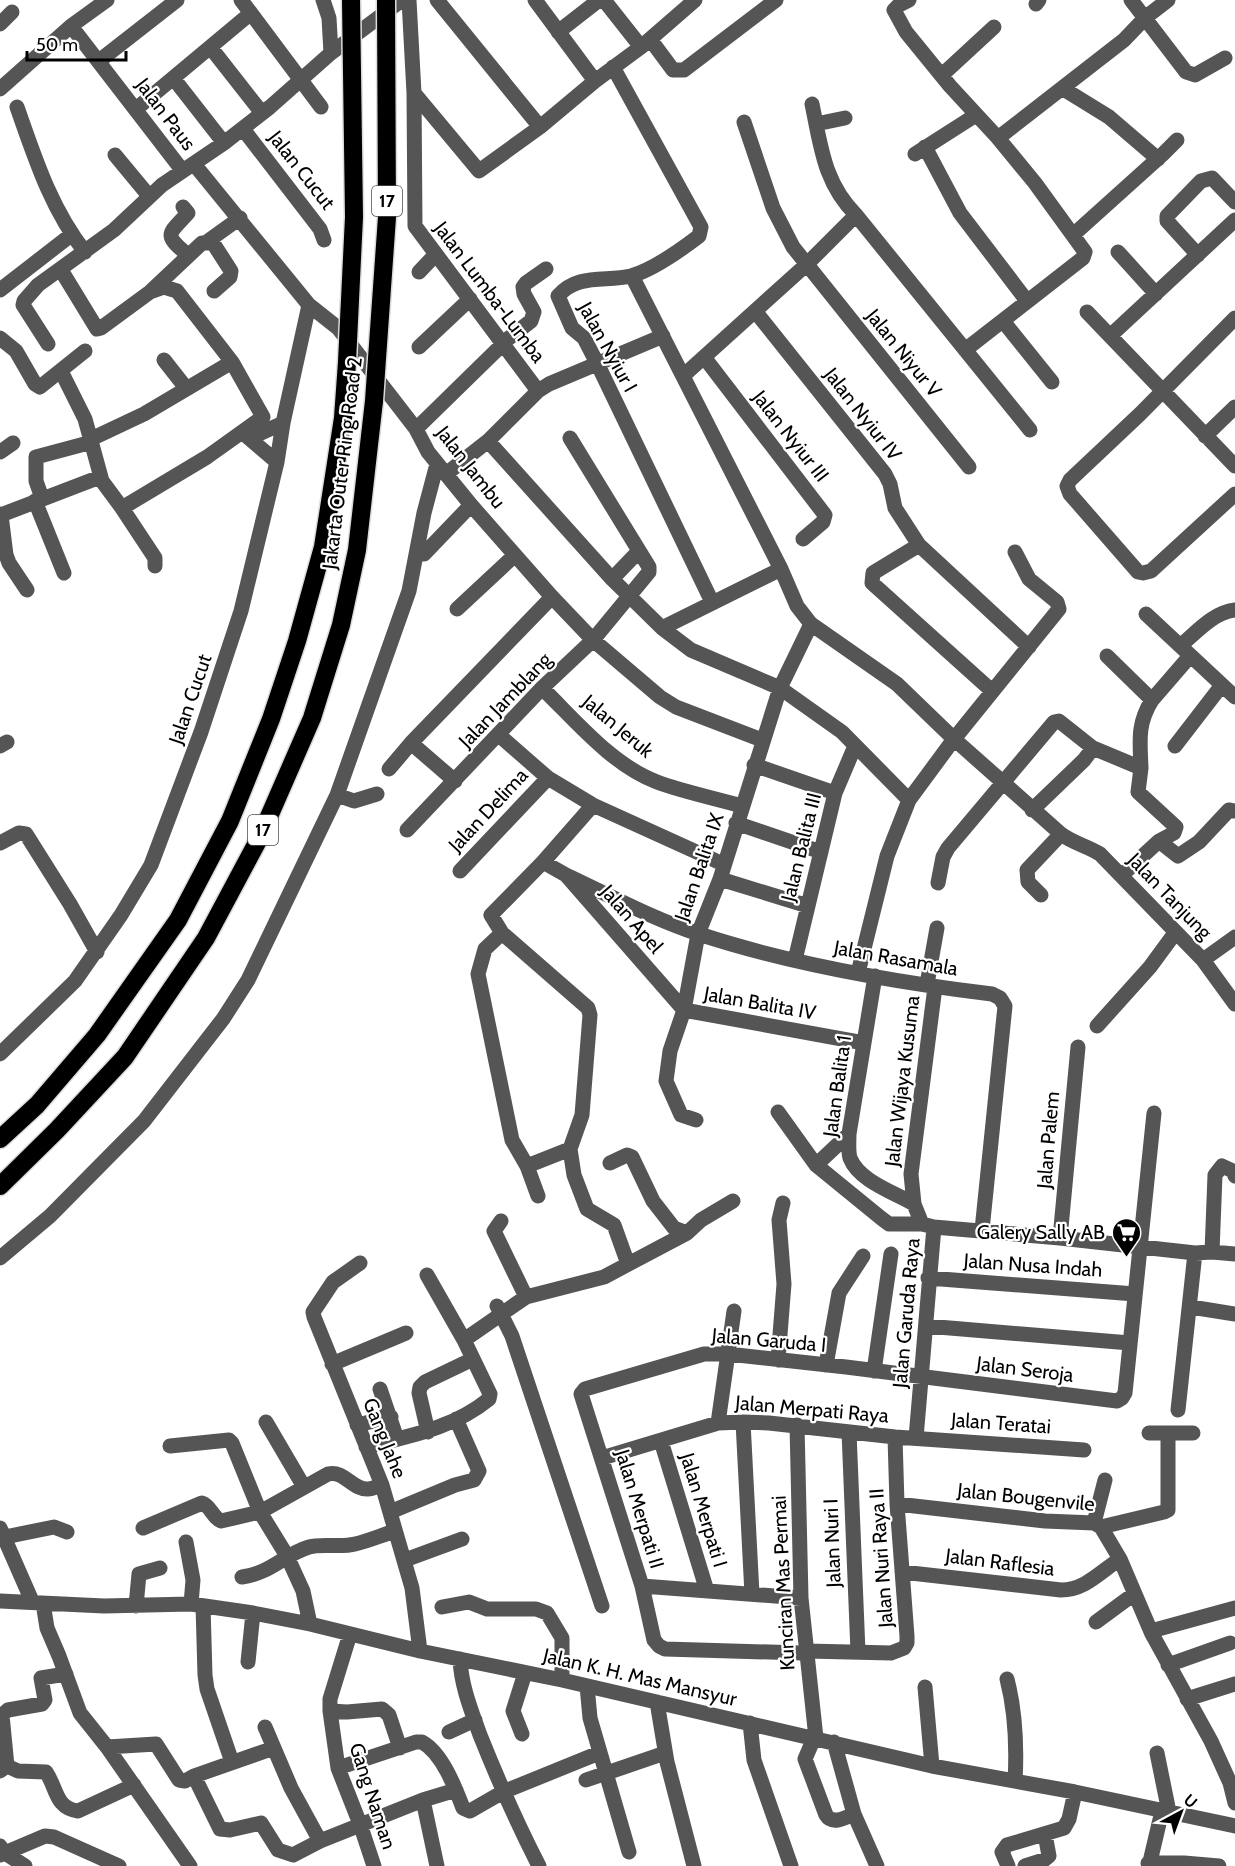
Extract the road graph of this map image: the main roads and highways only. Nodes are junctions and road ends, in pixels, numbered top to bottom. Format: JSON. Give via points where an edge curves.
{"nodes":[{"id":1,"x":351,"y":0,"type":"edge"},
{"id":2,"x":386,"y":0,"type":"edge"},
{"id":3,"x":0,"y":1139,"type":"edge"},
{"id":4,"x":0,"y":1186,"type":"edge"}],
"edges":[{"from":1,"to":3,"type":"highway","name":"Jakarta Outer Ring Road 2","number":"17","bridge":true,"via":[[354,217],[343,418],[323,547],[297,641],[230,821],[178,920],[97,1035],[37,1105]]},
{"from":2,"to":4,"type":"highway","name":"Jakarta Outer Ring Road 2","number":"17","bridge":true,"via":[[387,217],[374,401],[357,550],[341,625],[312,718],[261,835],[206,938],[125,1057]]}]}
